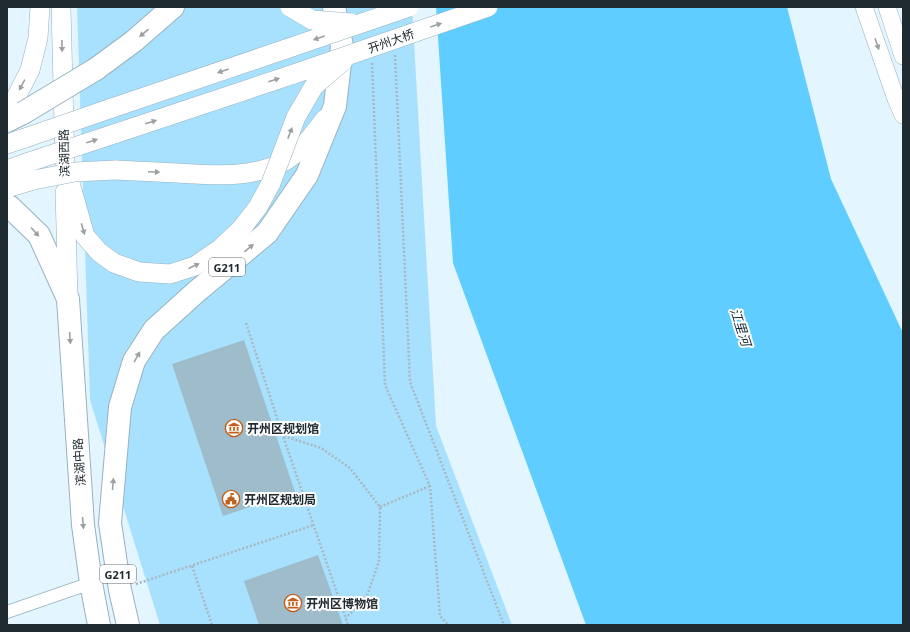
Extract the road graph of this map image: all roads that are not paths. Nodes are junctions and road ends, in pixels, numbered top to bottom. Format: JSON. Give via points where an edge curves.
{"nodes":[{"id":1,"x":40,"y":7,"type":"edge"},
{"id":2,"x":61,"y":7,"type":"edge"},
{"id":3,"x":173,"y":7,"type":"edge"},
{"id":4,"x":290,"y":7,"type":"edge"},
{"id":5,"x":334,"y":7,"type":"edge"},
{"id":6,"x":409,"y":7,"type":"edge"},
{"id":7,"x":488,"y":7,"type":"edge"},
{"id":8,"x":864,"y":7,"type":"edge"},
{"id":9,"x":887,"y":7,"type":"edge"},
{"id":10,"x":360,"y":24,"type":"junction"},
{"id":11,"x":352,"y":54,"type":"junction"},
{"id":12,"x":903,"y":56,"type":"edge"},
{"id":13,"x":335,"y":106,"type":"junction"},
{"id":14,"x":903,"y":114,"type":"edge"},
{"id":15,"x":12,"y":115,"type":"edge"},
{"id":16,"x":7,"y":144,"type":"edge"},
{"id":17,"x":65,"y":165,"type":"junction"},
{"id":18,"x":7,"y":170,"type":"edge"},
{"id":19,"x":32,"y":171,"type":"junction"},
{"id":20,"x":7,"y":188,"type":"edge"},
{"id":21,"x":7,"y":206,"type":"edge"},
{"id":22,"x":68,"y":299,"type":"junction"},
{"id":23,"x":91,"y":583,"type":"junction"},
{"id":24,"x":7,"y":612,"type":"edge"},
{"id":25,"x":99,"y":625,"type":"edge"},
{"id":26,"x":128,"y":625,"type":"edge"}],
"edges":[{"from":1,"to":15,"type":"main road","one_way":true,"via":[[38,38],[30,70],[11,107]]},
{"from":2,"to":17,"type":"main road","name":"滨湖西路","one_way":true},
{"from":3,"to":15,"type":"highway","one_way":true,"bridge":true,"via":[[134,41],[96,69]]},
{"from":4,"to":10,"type":"main road","bridge":true,"via":[[312,20]]},
{"from":5,"to":13,"type":"highway","number":"G211","via":[[342,46]]},
{"from":6,"to":10,"type":"main road","bridge":true},
{"from":11,"to":7,"type":"main road","name":"开州大桥","one_way":true,"bridge":true},
{"from":8,"to":14,"type":"main road","one_way":true},
{"from":9,"to":12,"type":"main road"},
{"from":10,"to":16,"type":"main road","one_way":true,"bridge":true},
{"from":17,"to":11,"type":"main road","one_way":true,"bridge":true,"via":[[85,236],[99,252],[114,263],[139,272],[170,274],[196,266],[241,229],[258,207],[271,183],[296,117],[314,86]]},
{"from":19,"to":11,"type":"main road","name":"开州大桥","one_way":true,"bridge":true,"via":[[114,134]]},
{"from":19,"to":13,"type":"main road","one_way":true,"bridge":true,"via":[[115,170],[235,175],[262,170],[285,161],[306,144]]},
{"from":26,"to":13,"type":"highway","number":"G211","one_way":true,"via":[[110,523],[120,407],[134,361],[154,330],[267,233],[307,175]]},
{"from":17,"to":22,"type":"main road","name":"滨湖西路"},
{"from":18,"to":19,"type":"main road"},
{"from":19,"to":20,"type":"main road"},
{"from":21,"to":22,"type":"highway","number":"G211","one_way":true,"via":[[39,235]]},
{"from":22,"to":23,"type":"highway","name":"滨湖中路","number":"G211","one_way":true,"via":[[83,525]]},
{"from":23,"to":24,"type":"street"},
{"from":23,"to":25,"type":"highway","name":"滨湖中路","number":"G211"}]}
